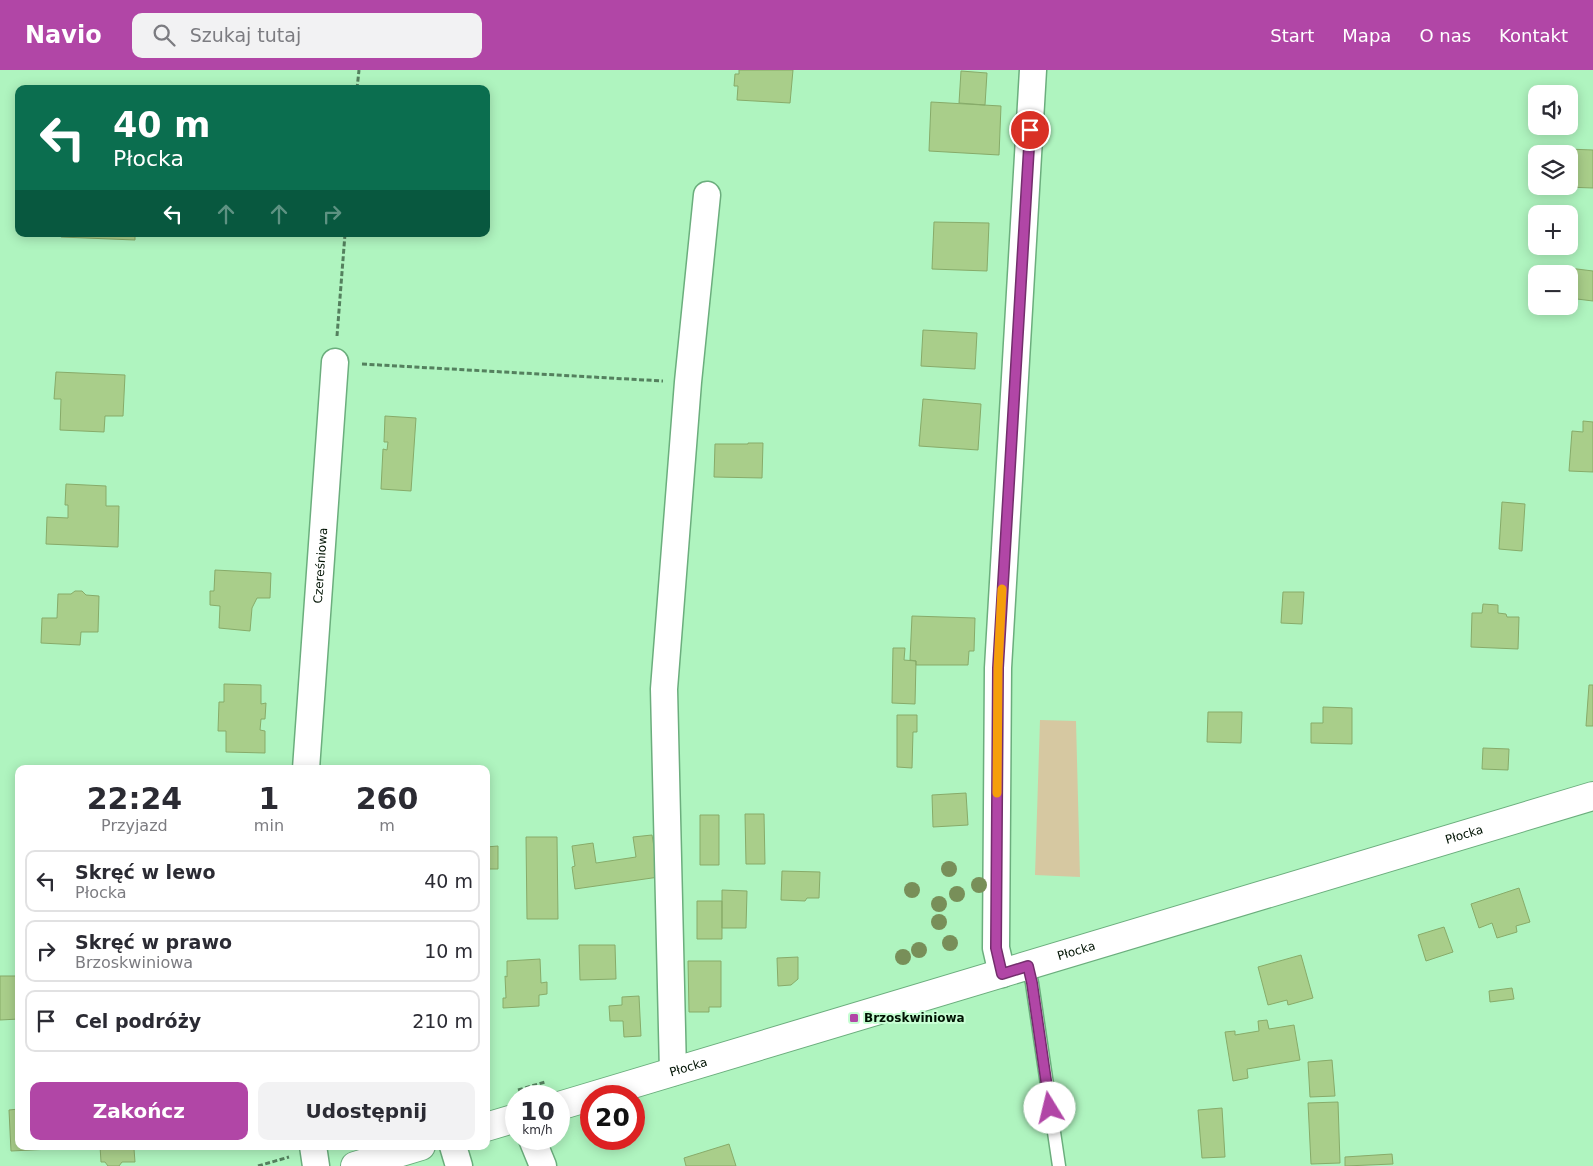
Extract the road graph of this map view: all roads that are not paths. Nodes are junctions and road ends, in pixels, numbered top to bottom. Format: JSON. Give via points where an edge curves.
{"nodes":[{"id":1,"x":1033,"y":70,"type":"edge"},
{"id":2,"x":707,"y":195,"type":"dead end"},
{"id":3,"x":335,"y":362,"type":"road end"},
{"id":4,"x":306,"y":765,"type":"edge"},
{"id":5,"x":1593,"y":796,"type":"edge"},
{"id":6,"x":1028,"y":966,"type":"junction"},
{"id":7,"x":1002,"y":974,"type":"junction"},
{"id":8,"x":673,"y":1072,"type":"junction"},
{"id":9,"x":570,"y":1103,"type":"edge"},
{"id":10,"x":505,"y":1121,"type":"edge"},
{"id":11,"x":490,"y":1126,"type":"edge"},
{"id":12,"x":314,"y":1150,"type":"edge"},
{"id":13,"x":408,"y":1150,"type":"edge"},
{"id":14,"x":454,"y":1150,"type":"edge"},
{"id":15,"x":536,"y":1150,"type":"edge"},
{"id":16,"x":316,"y":1166,"type":"edge"},
{"id":17,"x":354,"y":1166,"type":"edge"},
{"id":18,"x":459,"y":1166,"type":"edge"},
{"id":19,"x":543,"y":1166,"type":"edge"},
{"id":20,"x":1059,"y":1166,"type":"edge"}],
"edges":[{"from":1,"to":7,"type":"street","via":[[998,668],[996,948]]},
{"from":2,"to":8,"type":"street","via":[[688,382],[664,689]]},
{"from":3,"to":4,"type":"street","name":"Czereśniowa"},
{"from":5,"to":6,"type":"street","name":"Płocka"},
{"from":6,"to":7,"type":"street","name":"Płocka"},
{"from":6,"to":20,"type":"lane"},
{"from":7,"to":8,"type":"street","name":"Płocka"},
{"from":8,"to":9,"type":"street","name":"Płocka"},
{"from":10,"to":11,"type":"street"},
{"from":12,"to":16,"type":"street"},
{"from":13,"to":17,"type":"street"},
{"from":14,"to":18,"type":"street"},
{"from":15,"to":19,"type":"street"}]}
